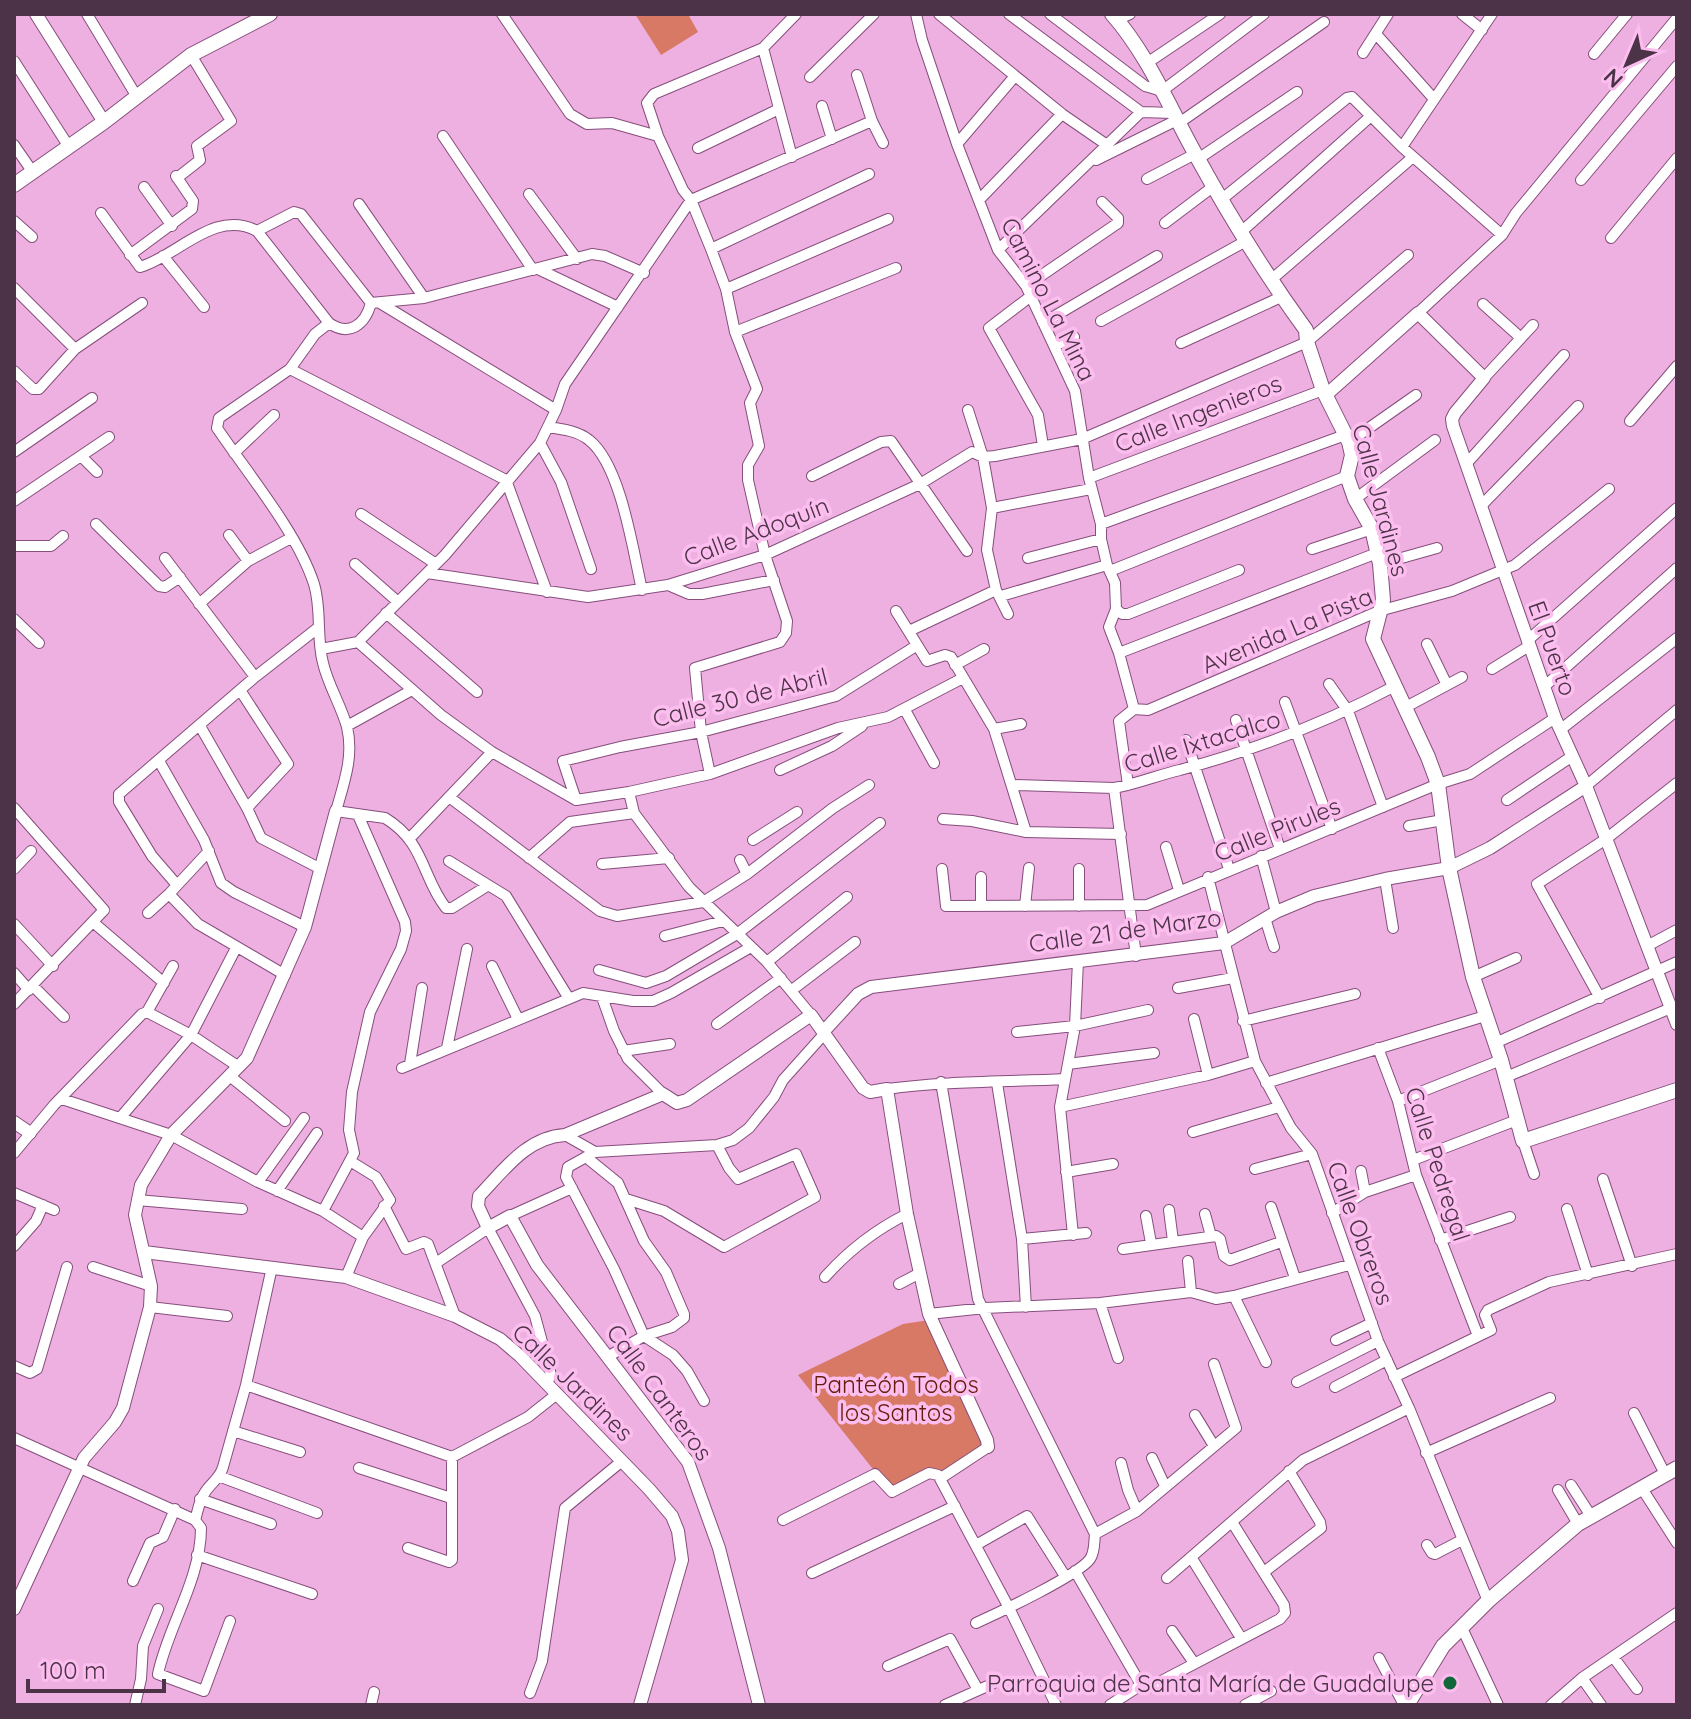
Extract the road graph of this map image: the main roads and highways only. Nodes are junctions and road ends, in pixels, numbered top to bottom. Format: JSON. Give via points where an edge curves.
{"nodes":[{"id":1,"x":270,"y":14,"type":"edge"},
{"id":2,"x":1120,"y":16,"type":"edge"},
{"id":3,"x":14,"y":185,"type":"edge"},
{"id":4,"x":1677,"y":1090,"type":"edge"},
{"id":5,"x":1671,"y":1471,"type":"edge"},
{"id":6,"x":1406,"y":1705,"type":"edge"}],
"edges":[{"from":1,"to":3,"type":"main road","via":[[191,55]]},
{"from":2,"to":4,"type":"main road","name":"Calle Jardines","via":[[1196,156],[1306,330],[1325,392],[1347,438],[1352,455],[1347,476],[1372,529],[1378,558],[1383,600],[1373,639],[1438,784],[1449,868],[1473,977],[1523,1141]]},
{"from":5,"to":6,"type":"main road","via":[[1585,1520],[1488,1601],[1443,1646]]}]}
